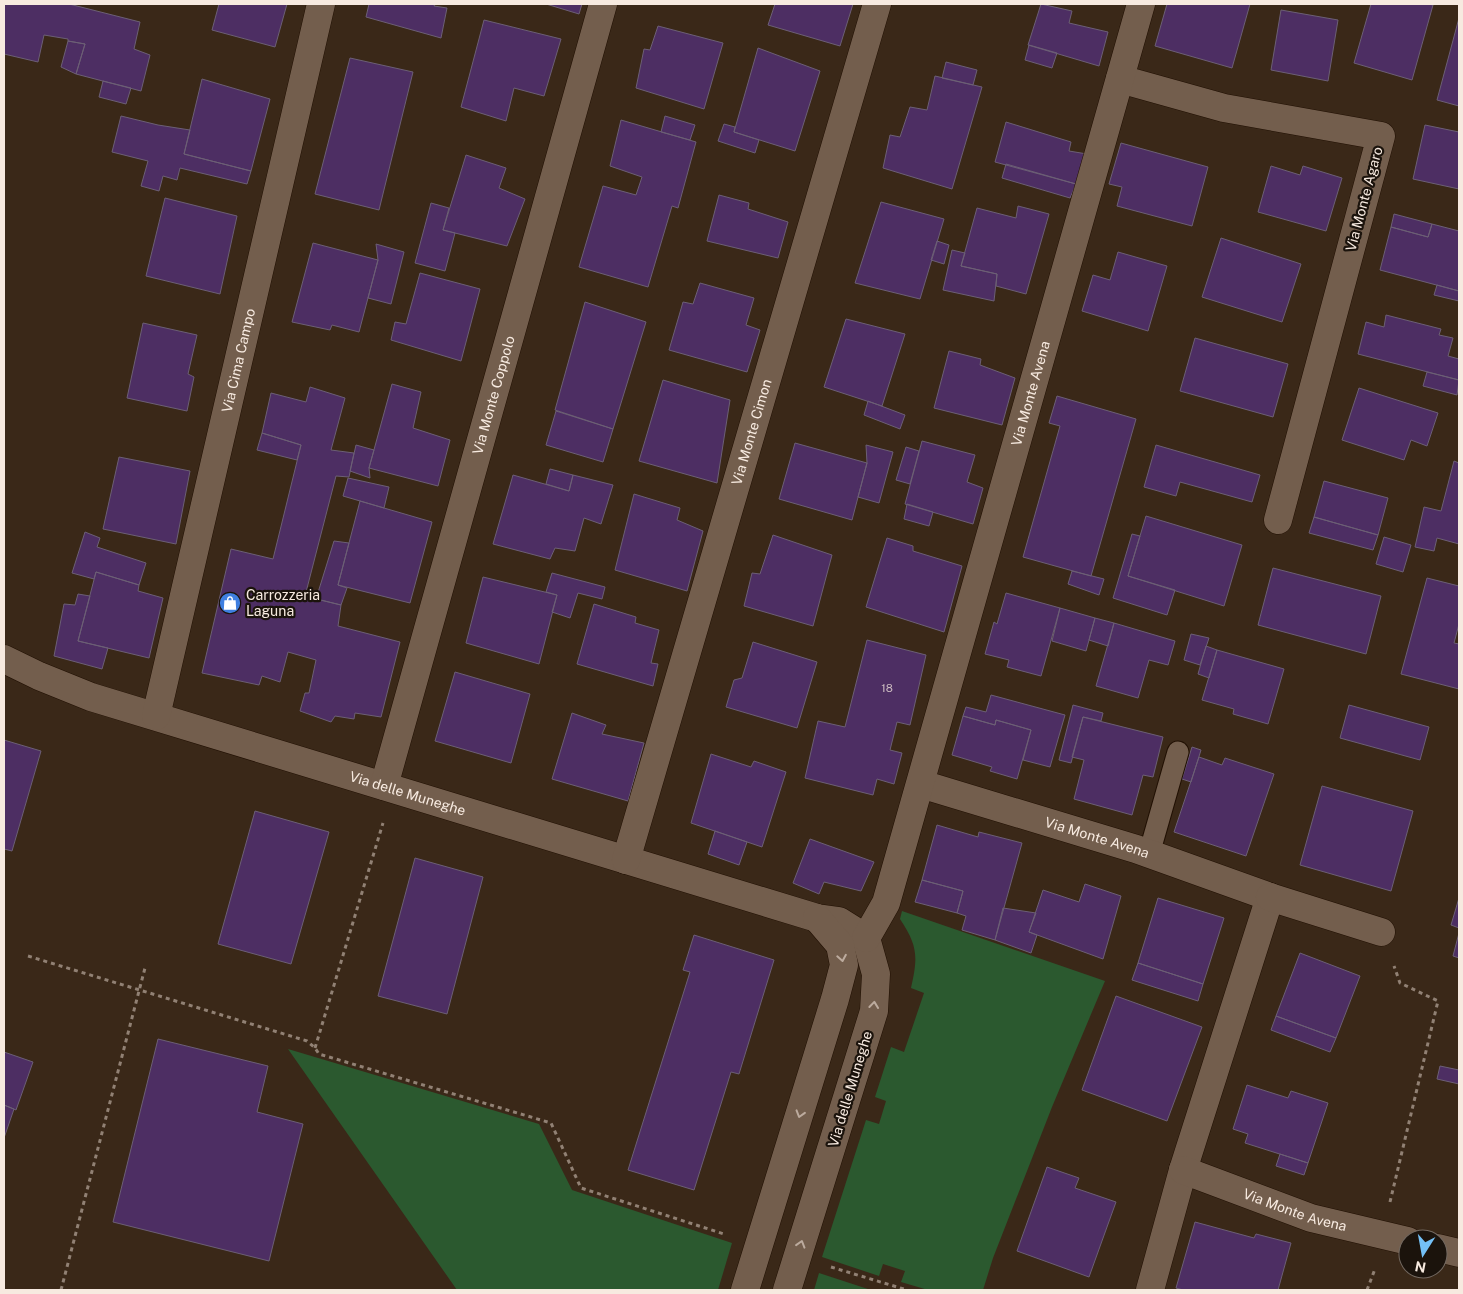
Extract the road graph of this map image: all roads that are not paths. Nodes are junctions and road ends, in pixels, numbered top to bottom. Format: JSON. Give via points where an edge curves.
{"nodes":[{"id":1,"x":321,"y":4,"type":"edge"},
{"id":2,"x":603,"y":4,"type":"edge"},
{"id":3,"x":877,"y":4,"type":"edge"},
{"id":4,"x":1141,"y":4,"type":"edge"},
{"id":5,"x":1120,"y":79,"type":"junction"},
{"id":6,"x":1278,"y":520,"type":"dead end"},
{"id":7,"x":4,"y":660,"type":"edge"},
{"id":8,"x":156,"y":716,"type":"junction"},
{"id":9,"x":1178,"y":752,"type":"dead end"},
{"id":10,"x":920,"y":784,"type":"junction"},
{"id":11,"x":384,"y":786,"type":"junction"},
{"id":12,"x":1149,"y":854,"type":"junction"},
{"id":13,"x":626,"y":860,"type":"junction"},
{"id":14,"x":1270,"y":896,"type":"junction"},
{"id":15,"x":817,"y":918,"type":"junction"},
{"id":16,"x":1381,"y":932,"type":"road end"},
{"id":17,"x":866,"y":938,"type":"junction"},
{"id":18,"x":1183,"y":1170,"type":"junction"},
{"id":19,"x":1395,"y":1238,"type":"edge"},
{"id":20,"x":745,"y":1290,"type":"edge"},
{"id":21,"x":787,"y":1290,"type":"edge"},
{"id":22,"x":1150,"y":1290,"type":"edge"}],
"edges":[{"from":1,"to":8,"type":"street","name":"Via Cima Campo"},
{"from":2,"to":11,"type":"street","name":"Via Monte Coppolo"},
{"from":3,"to":13,"type":"street","name":"Via Monte Cimon"},
{"from":4,"to":5,"type":"street","name":"Via Monte Avena"},
{"from":5,"to":6,"type":"street","name":"Via Monte Agaro","via":[[1224,108],[1381,136]]},
{"from":5,"to":10,"type":"street","name":"Via Monte Avena"},
{"from":7,"to":8,"type":"street","name":"Via delle Muneghe","via":[[91,697]]},
{"from":8,"to":11,"type":"street","name":"Via delle Muneghe"},
{"from":9,"to":12,"type":"lane"},
{"from":10,"to":12,"type":"street","name":"Via Monte Avena"},
{"from":10,"to":17,"type":"street","name":"Via Monte Avena","via":[[886,903]]},
{"from":11,"to":13,"type":"street","name":"Via delle Muneghe"},
{"from":12,"to":14,"type":"street","name":"Via Monte Avena"},
{"from":13,"to":15,"type":"street","name":"Via delle Muneghe"},
{"from":14,"to":16,"type":"street","name":"Via Monte Avena"},
{"from":14,"to":18,"type":"street"},
{"from":15,"to":17,"type":"street","name":"Via delle Muneghe","via":[[839,921]]},
{"from":15,"to":20,"type":"street","one_way":true,"via":[[840,945],[844,965]]},
{"from":21,"to":17,"type":"street","name":"Via delle Muneghe","one_way":true,"via":[[874,1011],[876,974]]},
{"from":18,"to":19,"type":"street","name":"Via Monte Avena","via":[[1311,1218]]},
{"from":18,"to":22,"type":"street"}]}
